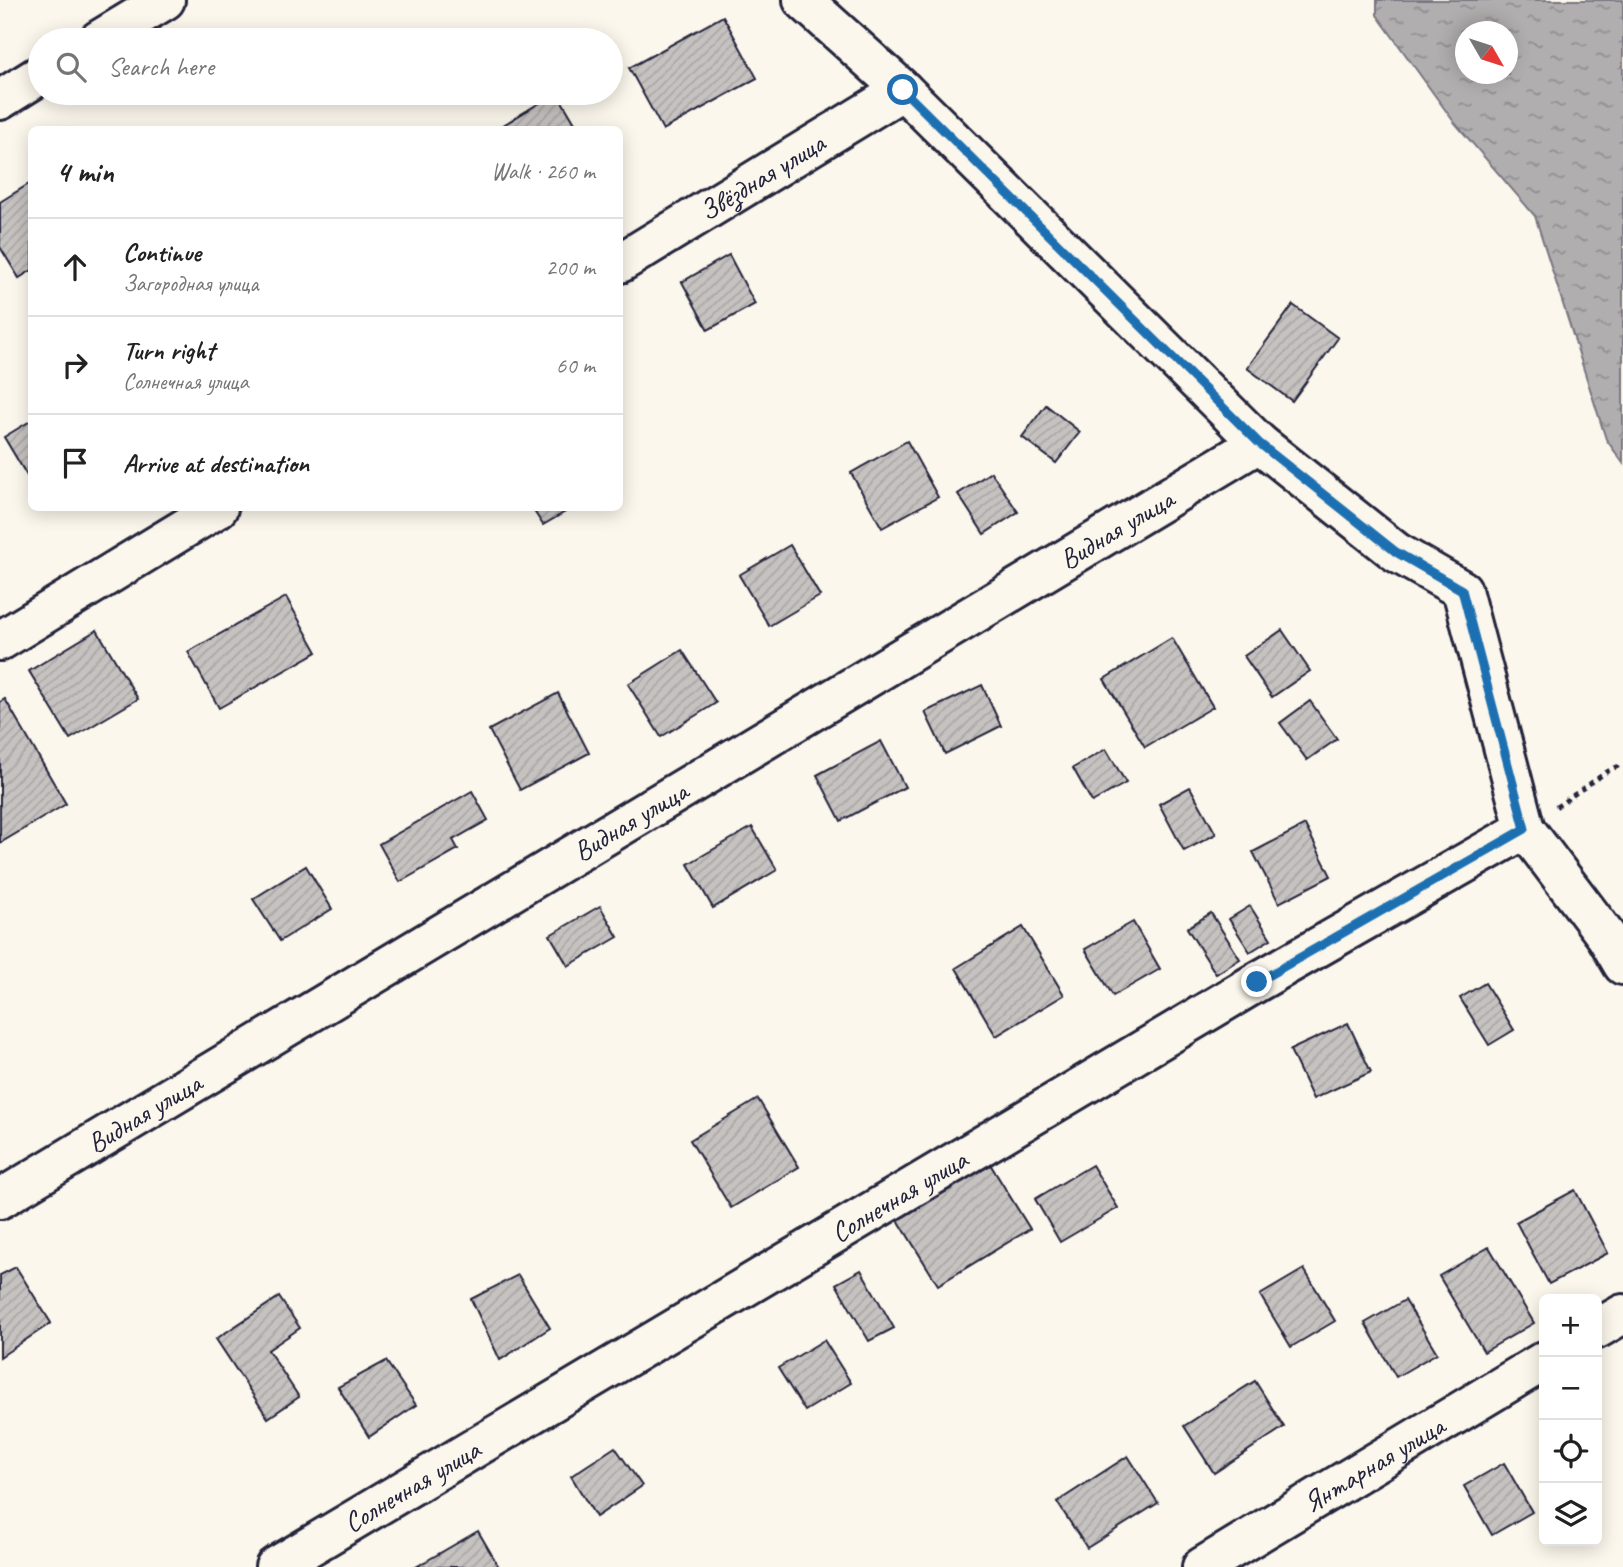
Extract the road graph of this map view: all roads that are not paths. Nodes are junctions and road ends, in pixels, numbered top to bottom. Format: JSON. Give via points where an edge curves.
{"nodes":[{"id":1,"x":166,"y":0,"type":"edge"},
{"id":2,"x":803,"y":0,"type":"edge"},
{"id":3,"x":119,"y":28,"type":"edge"},
{"id":4,"x":28,"y":82,"type":"edge"},
{"id":5,"x":903,"y":90,"type":"junction"},
{"id":6,"x":0,"y":100,"type":"edge"},
{"id":7,"x":623,"y":261,"type":"edge"},
{"id":8,"x":1259,"y":443,"type":"junction"},
{"id":9,"x":213,"y":511,"type":"edge"},
{"id":10,"x":0,"y":640,"type":"edge"},
{"id":11,"x":1525,"y":829,"type":"junction"},
{"id":12,"x":1623,"y":965,"type":"edge"},
{"id":13,"x":0,"y":1199,"type":"edge"},
{"id":14,"x":1623,"y":1314,"type":"edge"},
{"id":15,"x":1602,"y":1326,"type":"edge"},
{"id":16,"x":1539,"y":1364,"type":"edge"},
{"id":17,"x":275,"y":1567,"type":"edge"},
{"id":18,"x":1202,"y":1567,"type":"edge"}],
"edges":[{"from":1,"to":3,"type":"street"},
{"from":2,"to":5,"type":"street"},
{"from":4,"to":6,"type":"street"},
{"from":5,"to":7,"type":"street","name":"Звёздная улица"},
{"from":5,"to":8,"type":"street"},
{"from":8,"to":11,"type":"street","via":[[1396,552],[1462,590]]},
{"from":8,"to":13,"type":"street","name":"Видная улица"},
{"from":9,"to":10,"type":"street"},
{"from":11,"to":12,"type":"street"},
{"from":11,"to":17,"type":"street","name":"Солнечная улица","via":[[1257,982]]},
{"from":14,"to":15,"type":"street"},
{"from":16,"to":18,"type":"street","name":"Янтарная улица"}]}
